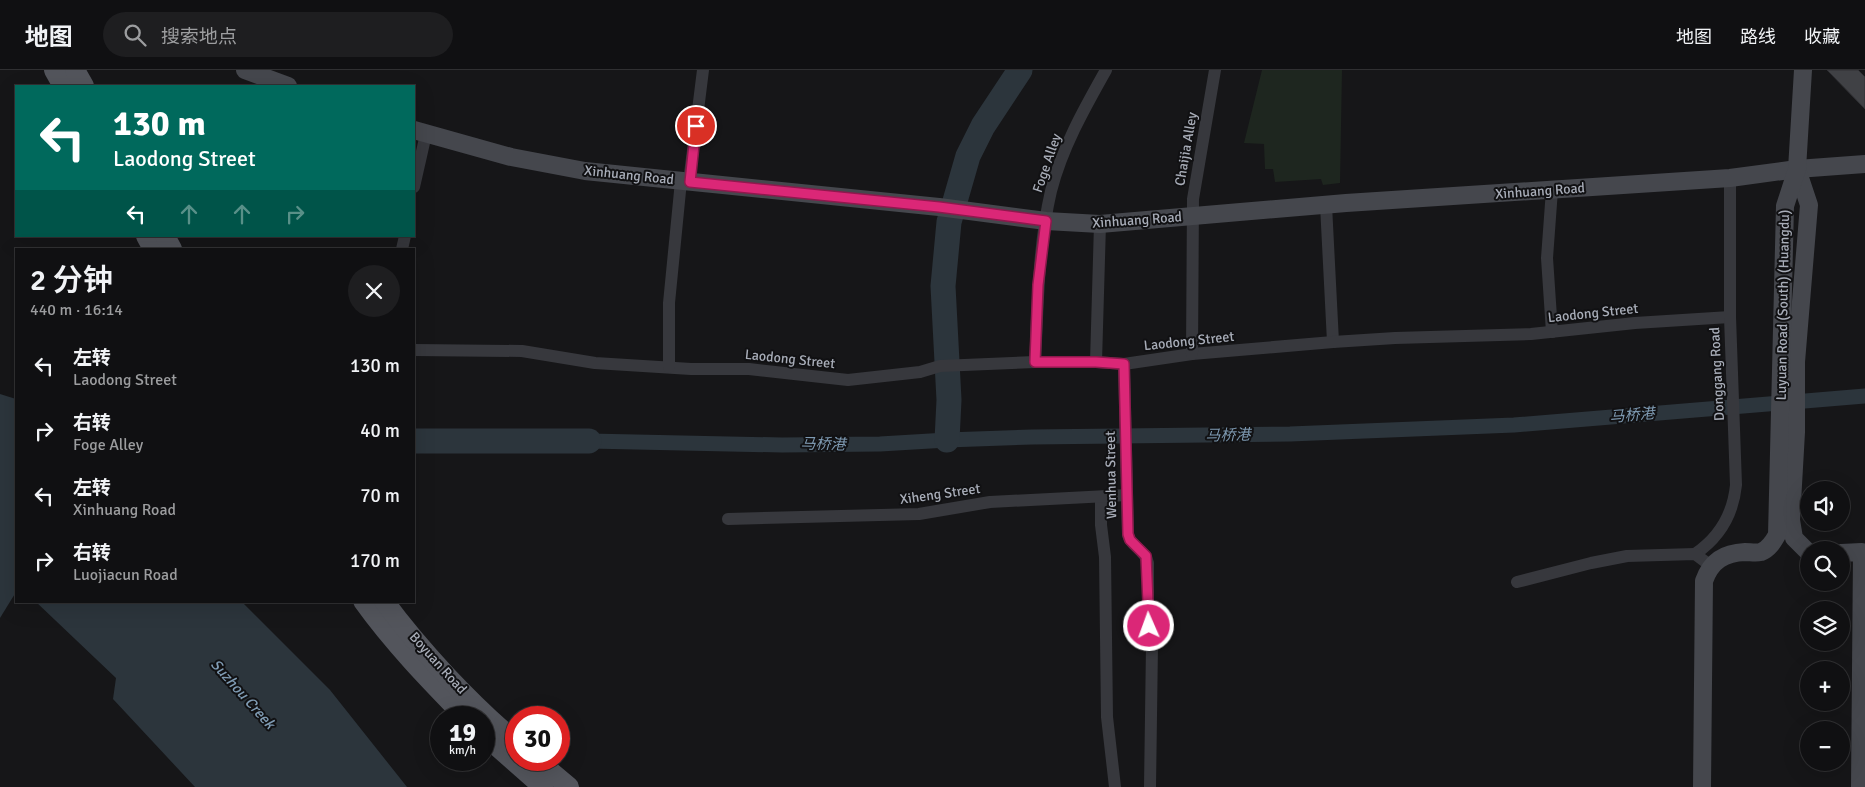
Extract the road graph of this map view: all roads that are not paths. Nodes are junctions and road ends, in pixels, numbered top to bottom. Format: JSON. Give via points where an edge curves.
{"nodes":[{"id":1,"x":54,"y":70,"type":"edge"},
{"id":2,"x":75,"y":70,"type":"edge"},
{"id":3,"x":245,"y":70,"type":"edge"},
{"id":4,"x":703,"y":70,"type":"edge"},
{"id":5,"x":1106,"y":70,"type":"edge"},
{"id":6,"x":1215,"y":70,"type":"edge"},
{"id":7,"x":1803,"y":70,"type":"edge"},
{"id":8,"x":62,"y":85,"type":"edge"},
{"id":9,"x":83,"y":85,"type":"edge"},
{"id":10,"x":285,"y":85,"type":"edge"},
{"id":11,"x":420,"y":132,"type":"edge"},
{"id":12,"x":1865,"y":164,"type":"edge"},
{"id":13,"x":1797,"y":169,"type":"junction"},
{"id":14,"x":415,"y":178,"type":"edge"},
{"id":15,"x":1730,"y":178,"type":"junction"},
{"id":16,"x":685,"y":181,"type":"junction"},
{"id":17,"x":1552,"y":190,"type":"junction"},
{"id":18,"x":1326,"y":205,"type":"junction"},
{"id":19,"x":1192,"y":217,"type":"junction"},
{"id":20,"x":1046,"y":221,"type":"junction"},
{"id":21,"x":1100,"y":224,"type":"junction"},
{"id":22,"x":1730,"y":317,"type":"junction"},
{"id":23,"x":1552,"y":332,"type":"junction"},
{"id":24,"x":1334,"y":342,"type":"junction"},
{"id":25,"x":415,"y":350,"type":"edge"},
{"id":26,"x":1192,"y":354,"type":"junction"},
{"id":27,"x":1035,"y":362,"type":"junction"},
{"id":28,"x":1096,"y":362,"type":"junction"},
{"id":29,"x":1789,"y":362,"type":"junction"},
{"id":30,"x":1124,"y":364,"type":"junction"},
{"id":31,"x":669,"y":367,"type":"junction"},
{"id":32,"x":1788,"y":432,"type":"junction"},
{"id":33,"x":1127,"y":495,"type":"junction"},
{"id":34,"x":1100,"y":497,"type":"junction"},
{"id":35,"x":728,"y":519,"type":"dead end"},
{"id":36,"x":1800,"y":544,"type":"edge"},
{"id":37,"x":1864,"y":552,"type":"edge"},
{"id":38,"x":1850,"y":553,"type":"edge"},
{"id":39,"x":1695,"y":554,"type":"junction"},
{"id":40,"x":1711,"y":566,"type":"junction"},
{"id":41,"x":1517,"y":582,"type":"dead end"},
{"id":42,"x":364,"y":603,"type":"edge"},
{"id":43,"x":386,"y":603,"type":"edge"},
{"id":44,"x":454,"y":706,"type":"edge"},
{"id":45,"x":505,"y":732,"type":"edge"},
{"id":46,"x":495,"y":745,"type":"edge"},
{"id":47,"x":550,"y":771,"type":"edge"},
{"id":48,"x":543,"y":787,"type":"edge"},
{"id":49,"x":569,"y":787,"type":"edge"},
{"id":50,"x":1115,"y":787,"type":"edge"},
{"id":51,"x":1150,"y":787,"type":"edge"},
{"id":52,"x":1702,"y":787,"type":"edge"},
{"id":53,"x":1860,"y":787,"type":"edge"}],
"edges":[{"from":1,"to":8,"type":"main road"},
{"from":2,"to":9,"type":"main road"},
{"from":3,"to":10,"type":"street"},
{"from":4,"to":16,"type":"street"},
{"from":5,"to":20,"type":"street","name":"Foge Alley","via":[[1066,147],[1051,192]]},
{"from":6,"to":19,"type":"street","name":"Chaijia Alley","via":[[1196,174]]},
{"from":7,"to":13,"type":"street"},
{"from":11,"to":14,"type":"street"},
{"from":11,"to":16,"type":"street","name":"Xinhuang Road","via":[[550,165]]},
{"from":12,"to":13,"type":"street","name":"Xinhuang Road"},
{"from":13,"to":15,"type":"street","name":"Xinhuang Road"},
{"from":13,"to":29,"type":"street","name":"Luyuan Road (South) (Huangdu)","via":[[1784,206]]},
{"from":13,"to":29,"type":"street","name":"Luyuan Road (South) (Huangdu)","via":[[1809,205]]},
{"from":15,"to":17,"type":"street","name":"Xinhuang Road"},
{"from":15,"to":22,"type":"street","name":"Donggang Road"},
{"from":16,"to":20,"type":"street","name":"Xinhuang Road"},
{"from":16,"to":31,"type":"street","via":[[669,303]]},
{"from":17,"to":18,"type":"street","name":"Xinhuang Road"},
{"from":17,"to":23,"type":"street","via":[[1546,258]]},
{"from":18,"to":19,"type":"street","name":"Xinhuang Road"},
{"from":18,"to":24,"type":"street"},
{"from":19,"to":21,"type":"street","name":"Xinhuang Road"},
{"from":19,"to":26,"type":"street","name":"Chaijia Alley"},
{"from":20,"to":21,"type":"street","name":"Xinhuang Road"},
{"from":20,"to":27,"type":"street","name":"Foge Alley","via":[[1038,285]]},
{"from":21,"to":28,"type":"street"},
{"from":22,"to":23,"type":"street","name":"Laodong Street"},
{"from":22,"to":39,"type":"street","name":"Donggang Road","via":[[1736,459],[1734,499],[1729,517],[1712,542]]},
{"from":23,"to":24,"type":"street","name":"Laodong Street"},
{"from":24,"to":26,"type":"street","name":"Laodong Street"},
{"from":25,"to":31,"type":"street","name":"Laodong Street","via":[[522,350],[596,362]]},
{"from":26,"to":30,"type":"street","name":"Laodong Street"},
{"from":27,"to":28,"type":"street","name":"Laodong Street"},
{"from":27,"to":31,"type":"street","name":"Laodong Street","via":[[947,366],[848,380],[749,369]]},
{"from":28,"to":30,"type":"street","name":"Laodong Street"},
{"from":29,"to":32,"type":"street","name":"Luyuan Road (South) (Huangdu)"},
{"from":30,"to":33,"type":"street","name":"Wenhua Street"},
{"from":32,"to":36,"type":"street","name":"Luyuan Road (South) (Huangdu)","via":[[1791,520],[1794,538]]},
{"from":32,"to":40,"type":"street","name":"Luyuan Road (South) (Huangdu)","via":[[1777,536],[1761,552],[1727,554]]},
{"from":33,"to":34,"type":"street","name":"Xiheng Street"},
{"from":33,"to":51,"type":"street","name":"Wenhua Street","via":[[1130,540],[1143,552],[1148,563],[1152,653]]},
{"from":34,"to":35,"type":"street","name":"Xiheng Street","via":[[990,502],[911,514]]},
{"from":34,"to":50,"type":"street","via":[[1105,557],[1107,717]]},
{"from":37,"to":38,"type":"street"},
{"from":37,"to":53,"type":"street"},
{"from":39,"to":40,"type":"street"},
{"from":39,"to":41,"type":"street","via":[[1613,558]]},
{"from":40,"to":52,"type":"street","via":[[1703,588]]},
{"from":42,"to":44,"type":"main road","name":"Boyuan Road"},
{"from":43,"to":45,"type":"main road","name":"Boyuan Road","via":[[442,670]]},
{"from":46,"to":48,"type":"main road"},
{"from":47,"to":49,"type":"main road"}]}
